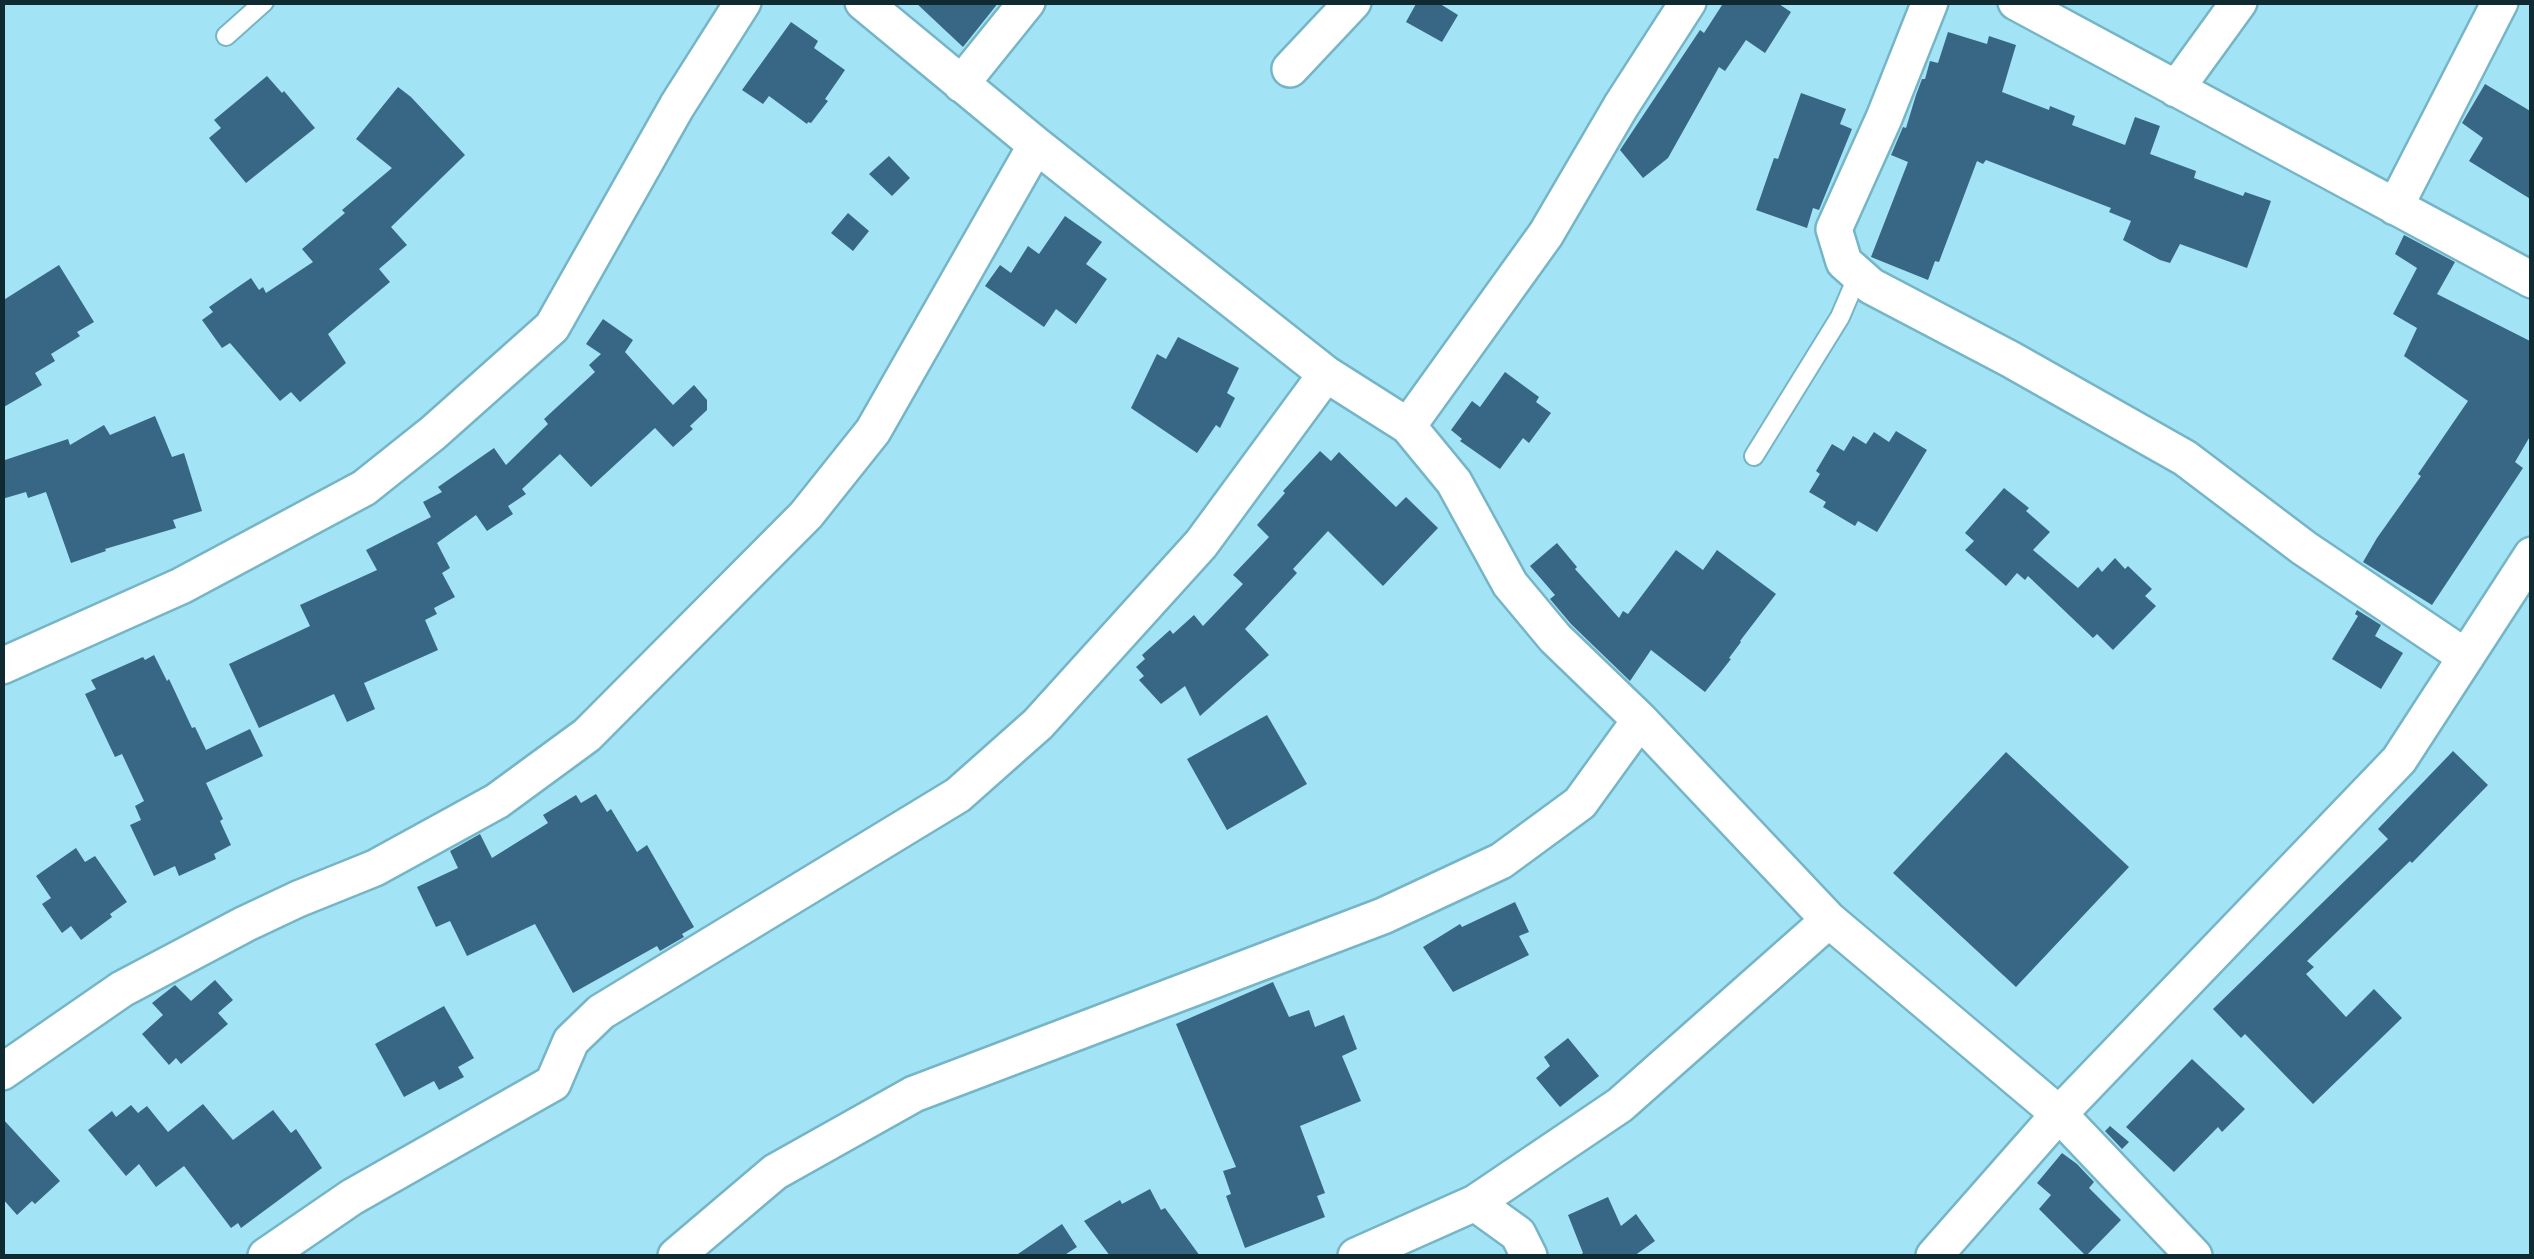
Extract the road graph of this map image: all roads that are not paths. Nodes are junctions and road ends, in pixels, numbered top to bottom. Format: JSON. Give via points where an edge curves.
{"nodes":[{"id":1,"x":264,"y":2,"type":"edge"},
{"id":2,"x":743,"y":2,"type":"edge"},
{"id":3,"x":863,"y":2,"type":"edge"},
{"id":4,"x":1027,"y":2,"type":"edge"},
{"id":5,"x":1352,"y":2,"type":"edge"},
{"id":6,"x":1688,"y":2,"type":"edge"},
{"id":7,"x":1930,"y":2,"type":"edge"},
{"id":8,"x":2016,"y":2,"type":"edge"},
{"id":9,"x":2239,"y":2,"type":"edge"},
{"id":10,"x":2500,"y":2,"type":"edge"},
{"id":11,"x":226,"y":36,"type":"dead end"},
{"id":12,"x":1290,"y":69,"type":"dead end"},
{"id":13,"x":961,"y":84,"type":"junction"},
{"id":14,"x":2176,"y":88,"type":"junction"},
{"id":15,"x":1036,"y":145,"type":"junction"},
{"id":16,"x":2395,"y":207,"type":"junction"},
{"id":17,"x":1858,"y":275,"type":"junction"},
{"id":18,"x":2532,"y":280,"type":"edge"},
{"id":19,"x":1326,"y":374,"type":"junction"},
{"id":20,"x":1408,"y":426,"type":"junction"},
{"id":21,"x":1754,"y":456,"type":"dead end"},
{"id":22,"x":2532,"y":556,"type":"edge"},
{"id":23,"x":2466,"y":657,"type":"junction"},
{"id":24,"x":2,"y":666,"type":"edge"},
{"id":25,"x":1640,"y":720,"type":"junction"},
{"id":26,"x":1829,"y":920,"type":"junction"},
{"id":27,"x":2,"y":1072,"type":"edge"},
{"id":28,"x":2058,"y":1114,"type":"junction"},
{"id":29,"x":1475,"y":1203,"type":"junction"},
{"id":30,"x":266,"y":1256,"type":"edge"},
{"id":31,"x":676,"y":1256,"type":"edge"},
{"id":32,"x":1356,"y":1256,"type":"edge"},
{"id":33,"x":1529,"y":1256,"type":"edge"},
{"id":34,"x":1934,"y":1256,"type":"edge"},
{"id":35,"x":2194,"y":1256,"type":"edge"}],
"edges":[{"from":1,"to":11,"type":"lane"},
{"from":2,"to":24,"type":"street","via":[[552,327],[364,488],[181,586]]},
{"from":3,"to":13,"type":"street"},
{"from":4,"to":13,"type":"street"},
{"from":5,"to":12,"type":"street"},
{"from":6,"to":20,"type":"street","via":[[1546,234]]},
{"from":7,"to":17,"type":"street","via":[[1834,229],[1844,262]]},
{"from":8,"to":14,"type":"street"},
{"from":9,"to":14,"type":"street"},
{"from":10,"to":16,"type":"street"},
{"from":13,"to":15,"type":"street"},
{"from":14,"to":16,"type":"street"},
{"from":15,"to":19,"type":"street"},
{"from":15,"to":27,"type":"street","via":[[873,431],[806,515],[587,735],[496,801],[376,868],[280,907],[122,989]]},
{"from":16,"to":18,"type":"street"},
{"from":17,"to":21,"type":"lane","via":[[1840,317]]},
{"from":17,"to":23,"type":"street","via":[[2185,458]]},
{"from":19,"to":20,"type":"street"},
{"from":19,"to":30,"type":"street","via":[[1188,557],[1038,724],[958,795],[601,1012],[571,1041],[553,1083],[352,1196]]},
{"from":20,"to":25,"type":"street","via":[[1454,482],[1510,584]]},
{"from":22,"to":23,"type":"street"},
{"from":23,"to":28,"type":"street","via":[[2399,760]]},
{"from":25,"to":26,"type":"street"},
{"from":25,"to":31,"type":"street","via":[[1580,803],[1502,862],[1383,916],[914,1094],[775,1172]]},
{"from":26,"to":28,"type":"street"},
{"from":26,"to":29,"type":"street","via":[[1620,1105]]},
{"from":28,"to":34,"type":"street"},
{"from":28,"to":35,"type":"street"},
{"from":29,"to":32,"type":"street"},
{"from":29,"to":33,"type":"street","via":[[1518,1234]]}]}
